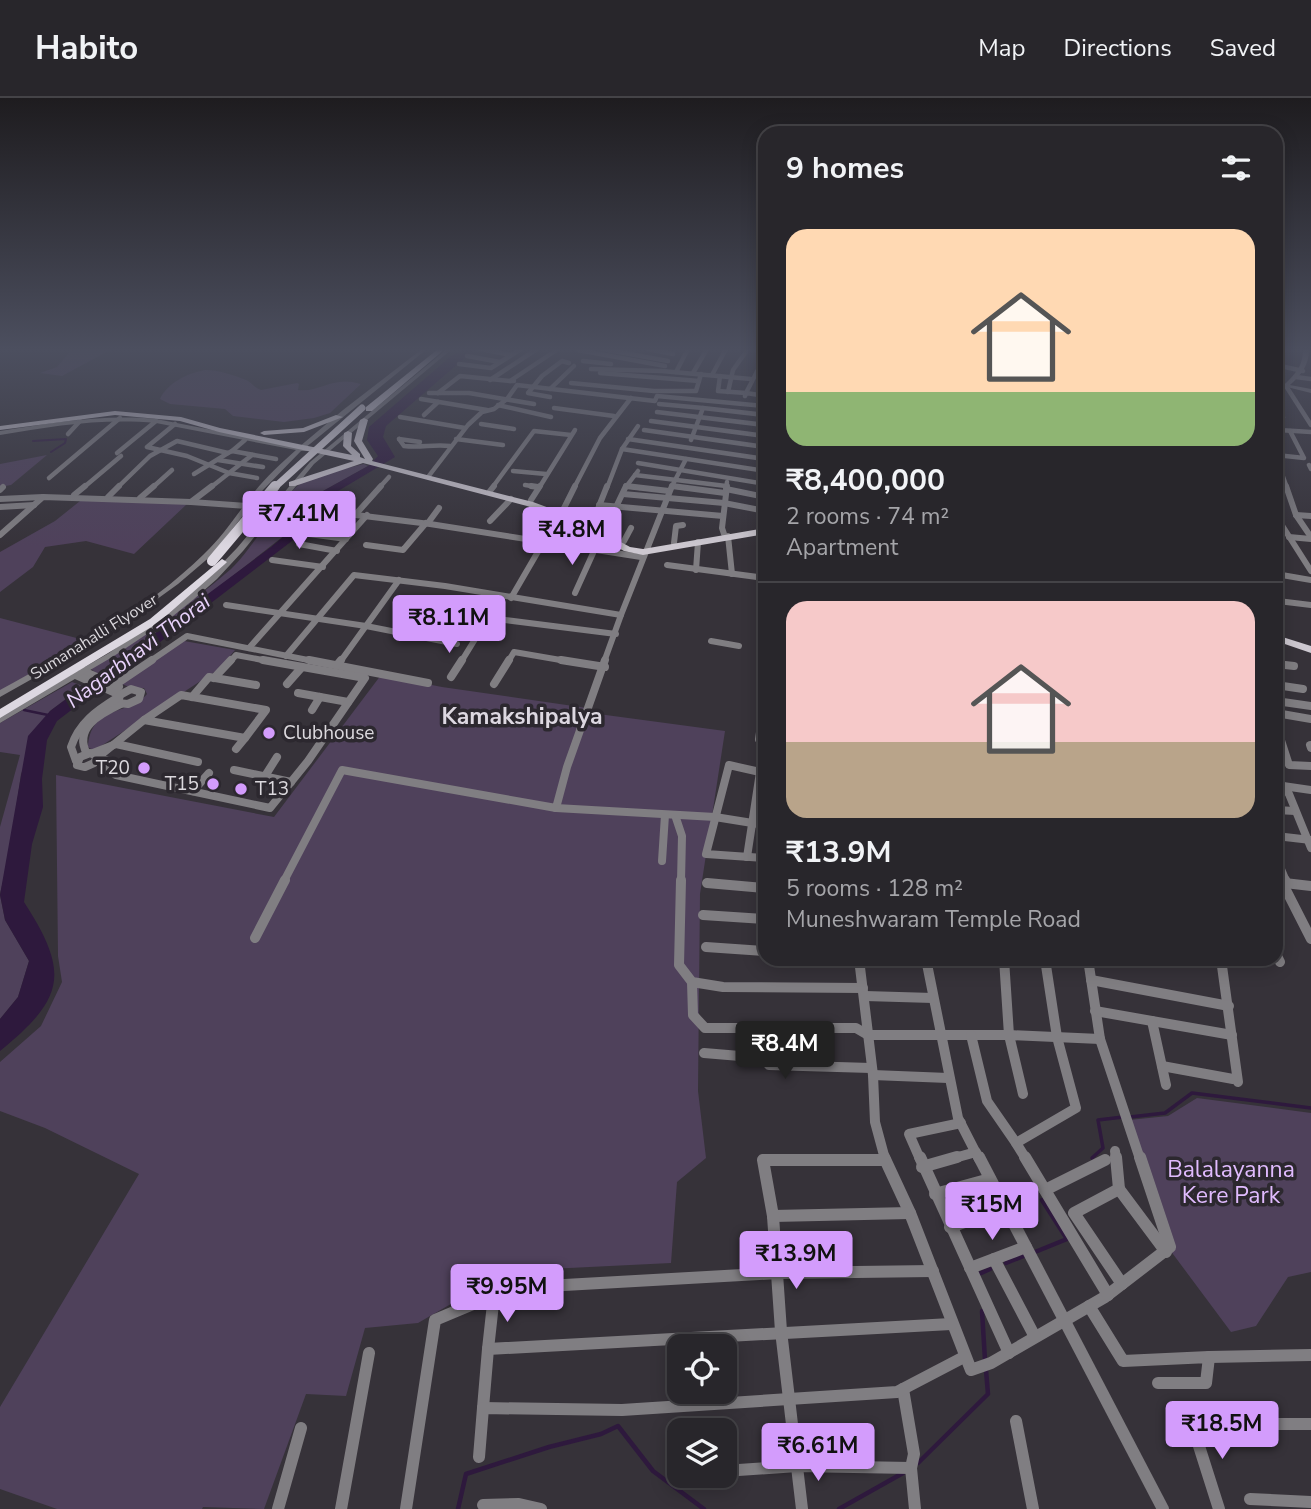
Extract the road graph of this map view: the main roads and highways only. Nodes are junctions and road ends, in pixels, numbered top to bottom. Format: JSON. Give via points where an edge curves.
{"nodes":[{"id":1,"x":89,"y":415,"type":"edge"},
{"id":2,"x":91,"y":415,"type":"edge"},
{"id":3,"x":148,"y":415,"type":"edge"},
{"id":4,"x":186,"y":415,"type":"edge"},
{"id":5,"x":358,"y":415,"type":"edge"},
{"id":6,"x":339,"y":417,"type":"road end"},
{"id":7,"x":364,"y":420,"type":"road end"},
{"id":8,"x":0,"y":428,"type":"edge"},
{"id":9,"x":323,"y":430,"type":"road end"},
{"id":10,"x":253,"y":432,"type":"junction"},
{"id":11,"x":346,"y":435,"type":"road end"},
{"id":12,"x":286,"y":438,"type":"junction"},
{"id":13,"x":306,"y":446,"type":"junction"},
{"id":14,"x":364,"y":459,"type":"junction"},
{"id":15,"x":304,"y":471,"type":"road end"},
{"id":16,"x":430,"y":476,"type":"junction"},
{"id":17,"x":292,"y":484,"type":"road end"},
{"id":18,"x":758,"y":530,"type":"edge"},
{"id":19,"x":726,"y":535,"type":"junction"},
{"id":20,"x":643,"y":552,"type":"junction"},
{"id":21,"x":217,"y":561,"type":"junction"},
{"id":22,"x":1283,"y":638,"type":"edge"},
{"id":23,"x":1311,"y":648,"type":"edge"},
{"id":24,"x":0,"y":705,"type":"edge"},
{"id":25,"x":0,"y":713,"type":"edge"}],
"edges":[{"from":1,"to":8,"type":"main road"},
{"from":2,"to":8,"type":"main road"},
{"from":3,"to":13,"type":"main road"},
{"from":4,"to":10,"type":"main road"},
{"from":5,"to":21,"type":"highway","name":"Sumanahalli Flyover","bridge":true,"via":[[289,481]]},
{"from":6,"to":10,"type":"main road","via":[[298,431]]},
{"from":7,"to":14,"type":"main road","via":[[358,441]]},
{"from":9,"to":12,"type":"main road"},
{"from":10,"to":12,"type":"main road"},
{"from":11,"to":14,"type":"main road","via":[[346,446]]},
{"from":12,"to":13,"type":"main road"},
{"from":13,"to":14,"type":"main road"},
{"from":14,"to":15,"type":"main road"},
{"from":14,"to":16,"type":"main road","via":[[391,470]]},
{"from":14,"to":17,"type":"main road"},
{"from":16,"to":20,"type":"main road","via":[[574,520],[627,549]]},
{"from":16,"to":20,"type":"main road","via":[[562,510]]},
{"from":18,"to":19,"type":"main road"},
{"from":19,"to":20,"type":"main road"},
{"from":19,"to":20,"type":"main road"},
{"from":21,"to":24,"type":"highway","name":"Sumanahalli Flyover","via":[[144,619]]},
{"from":21,"to":25,"type":"highway","name":"Sumanahalli Flyover","via":[[154,621]]},
{"from":22,"to":23,"type":"main road"}]}
